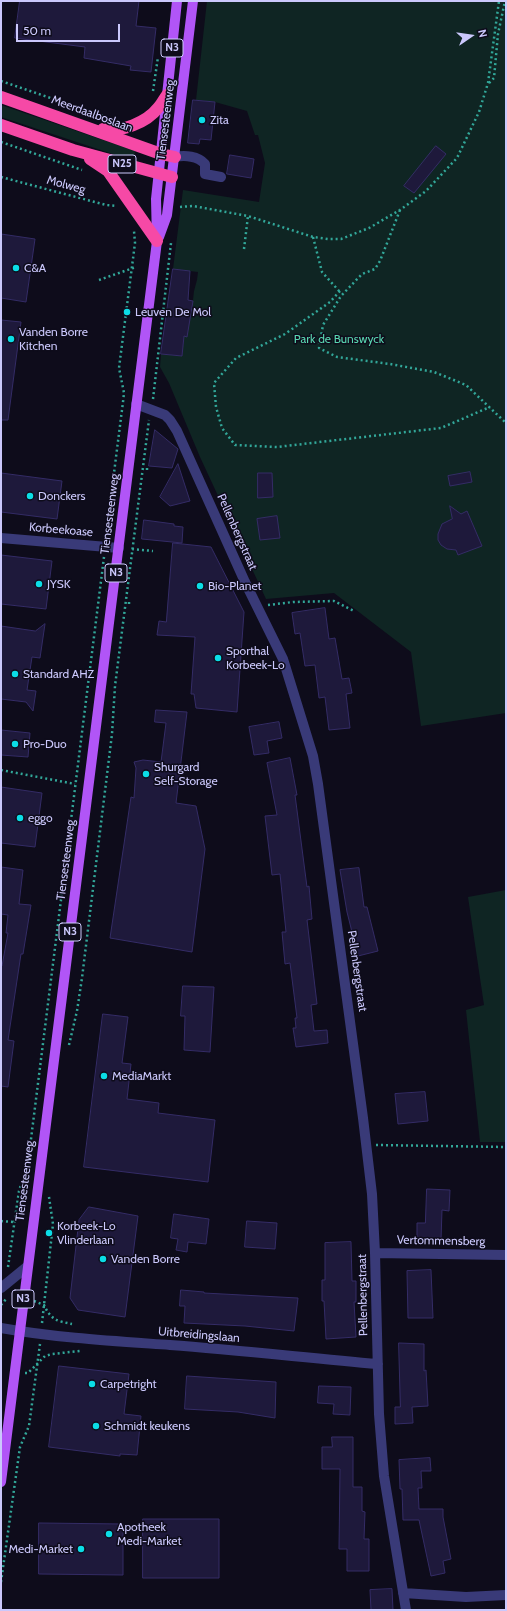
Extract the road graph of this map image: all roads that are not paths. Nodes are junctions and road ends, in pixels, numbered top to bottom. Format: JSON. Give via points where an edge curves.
{"nodes":[{"id":1,"x":177,"y":1,"type":"edge"},
{"id":2,"x":193,"y":1,"type":"edge"},
{"id":3,"x":167,"y":95,"type":"junction"},
{"id":4,"x":1,"y":97,"type":"edge"},
{"id":5,"x":1,"y":125,"type":"edge"},
{"id":6,"x":80,"y":125,"type":"junction"},
{"id":7,"x":73,"y":150,"type":"junction"},
{"id":8,"x":160,"y":154,"type":"junction"},
{"id":9,"x":175,"y":156,"type":"junction"},
{"id":10,"x":158,"y":174,"type":"junction"},
{"id":11,"x":172,"y":177,"type":"junction"},
{"id":12,"x":221,"y":177,"type":"dead end"},
{"id":13,"x":157,"y":241,"type":"junction"},
{"id":14,"x":136,"y":404,"type":"junction"},
{"id":15,"x":1,"y":538,"type":"edge"},
{"id":16,"x":119,"y":548,"type":"junction"},
{"id":17,"x":375,"y":1253,"type":"junction"},
{"id":18,"x":506,"y":1255,"type":"edge"},
{"id":19,"x":28,"y":1266,"type":"junction"},
{"id":20,"x":1,"y":1288,"type":"edge"},
{"id":21,"x":1,"y":1328,"type":"edge"},
{"id":22,"x":19,"y":1331,"type":"junction"},
{"id":23,"x":378,"y":1364,"type":"junction"},
{"id":24,"x":1,"y":1482,"type":"edge"},
{"id":25,"x":403,"y":1593,"type":"junction"},
{"id":26,"x":506,"y":1595,"type":"edge"},
{"id":27,"x":406,"y":1610,"type":"edge"}],
"edges":[{"from":1,"to":3,"type":"main road","name":"Tiensesteenweg","number":"N3"},
{"from":2,"to":9,"type":"main road","name":"Tiensesteenweg","number":"N3"},
{"from":3,"to":6,"type":"highway","via":[[151,115],[117,130]]},
{"from":3,"to":8,"type":"main road","name":"Tiensesteenweg","number":"N3"},
{"from":4,"to":6,"type":"highway","name":"Meerdaalboslaan","number":"N25"},
{"from":5,"to":7,"type":"highway","number":"N25"},
{"from":6,"to":8,"type":"highway","name":"Meerdaalboslaan","number":"N25"},
{"from":7,"to":10,"type":"highway","number":"N25"},
{"from":7,"to":13,"type":"highway","via":[[108,171]]},
{"from":8,"to":9,"type":"highway","name":"Meerdaalboslaan","number":"N25"},
{"from":8,"to":10,"type":"main road","name":"Tiensesteenweg","number":"N3"},
{"from":9,"to":11,"type":"main road","name":"Tiensesteenweg","number":"N3"},
{"from":9,"to":12,"type":"street","via":[[200,159],[205,164],[205,174]]},
{"from":10,"to":11,"type":"highway","number":"N25"},
{"from":10,"to":13,"type":"main road","name":"Tiensesteenweg","number":"N3"},
{"from":11,"to":13,"type":"main road","name":"Tiensesteenweg","number":"N3","via":[[168,215]]},
{"from":13,"to":14,"type":"main road","name":"Tiensesteenweg","number":"N3"},
{"from":14,"to":16,"type":"main road","name":"Tiensesteenweg","number":"N3"},
{"from":14,"to":17,"type":"street","name":"Pellenbergstraat","via":[[168,417],[177,431],[283,659],[313,756],[366,1145]]},
{"from":15,"to":16,"type":"street","name":"Korbeekoase"},
{"from":16,"to":19,"type":"main road","name":"Tiensesteenweg","number":"N3"},
{"from":17,"to":18,"type":"street","name":"Vertommensberg"},
{"from":17,"to":23,"type":"street","name":"Pellenbergstraat"},
{"from":19,"to":20,"type":"street"},
{"from":19,"to":22,"type":"main road","name":"Tiensesteenweg","number":"N3"},
{"from":21,"to":22,"type":"street","name":"Uitbreidingslaan"},
{"from":22,"to":23,"type":"street","name":"Uitbreidingslaan","via":[[105,1341]]},
{"from":22,"to":24,"type":"main road","name":"Tiensesteenweg","number":"N3"},
{"from":23,"to":25,"type":"street","name":"Pellenbergstraat","via":[[384,1476]]},
{"from":25,"to":26,"type":"street","via":[[466,1597]]},
{"from":25,"to":27,"type":"street","name":"Pellenbergstraat"}]}
